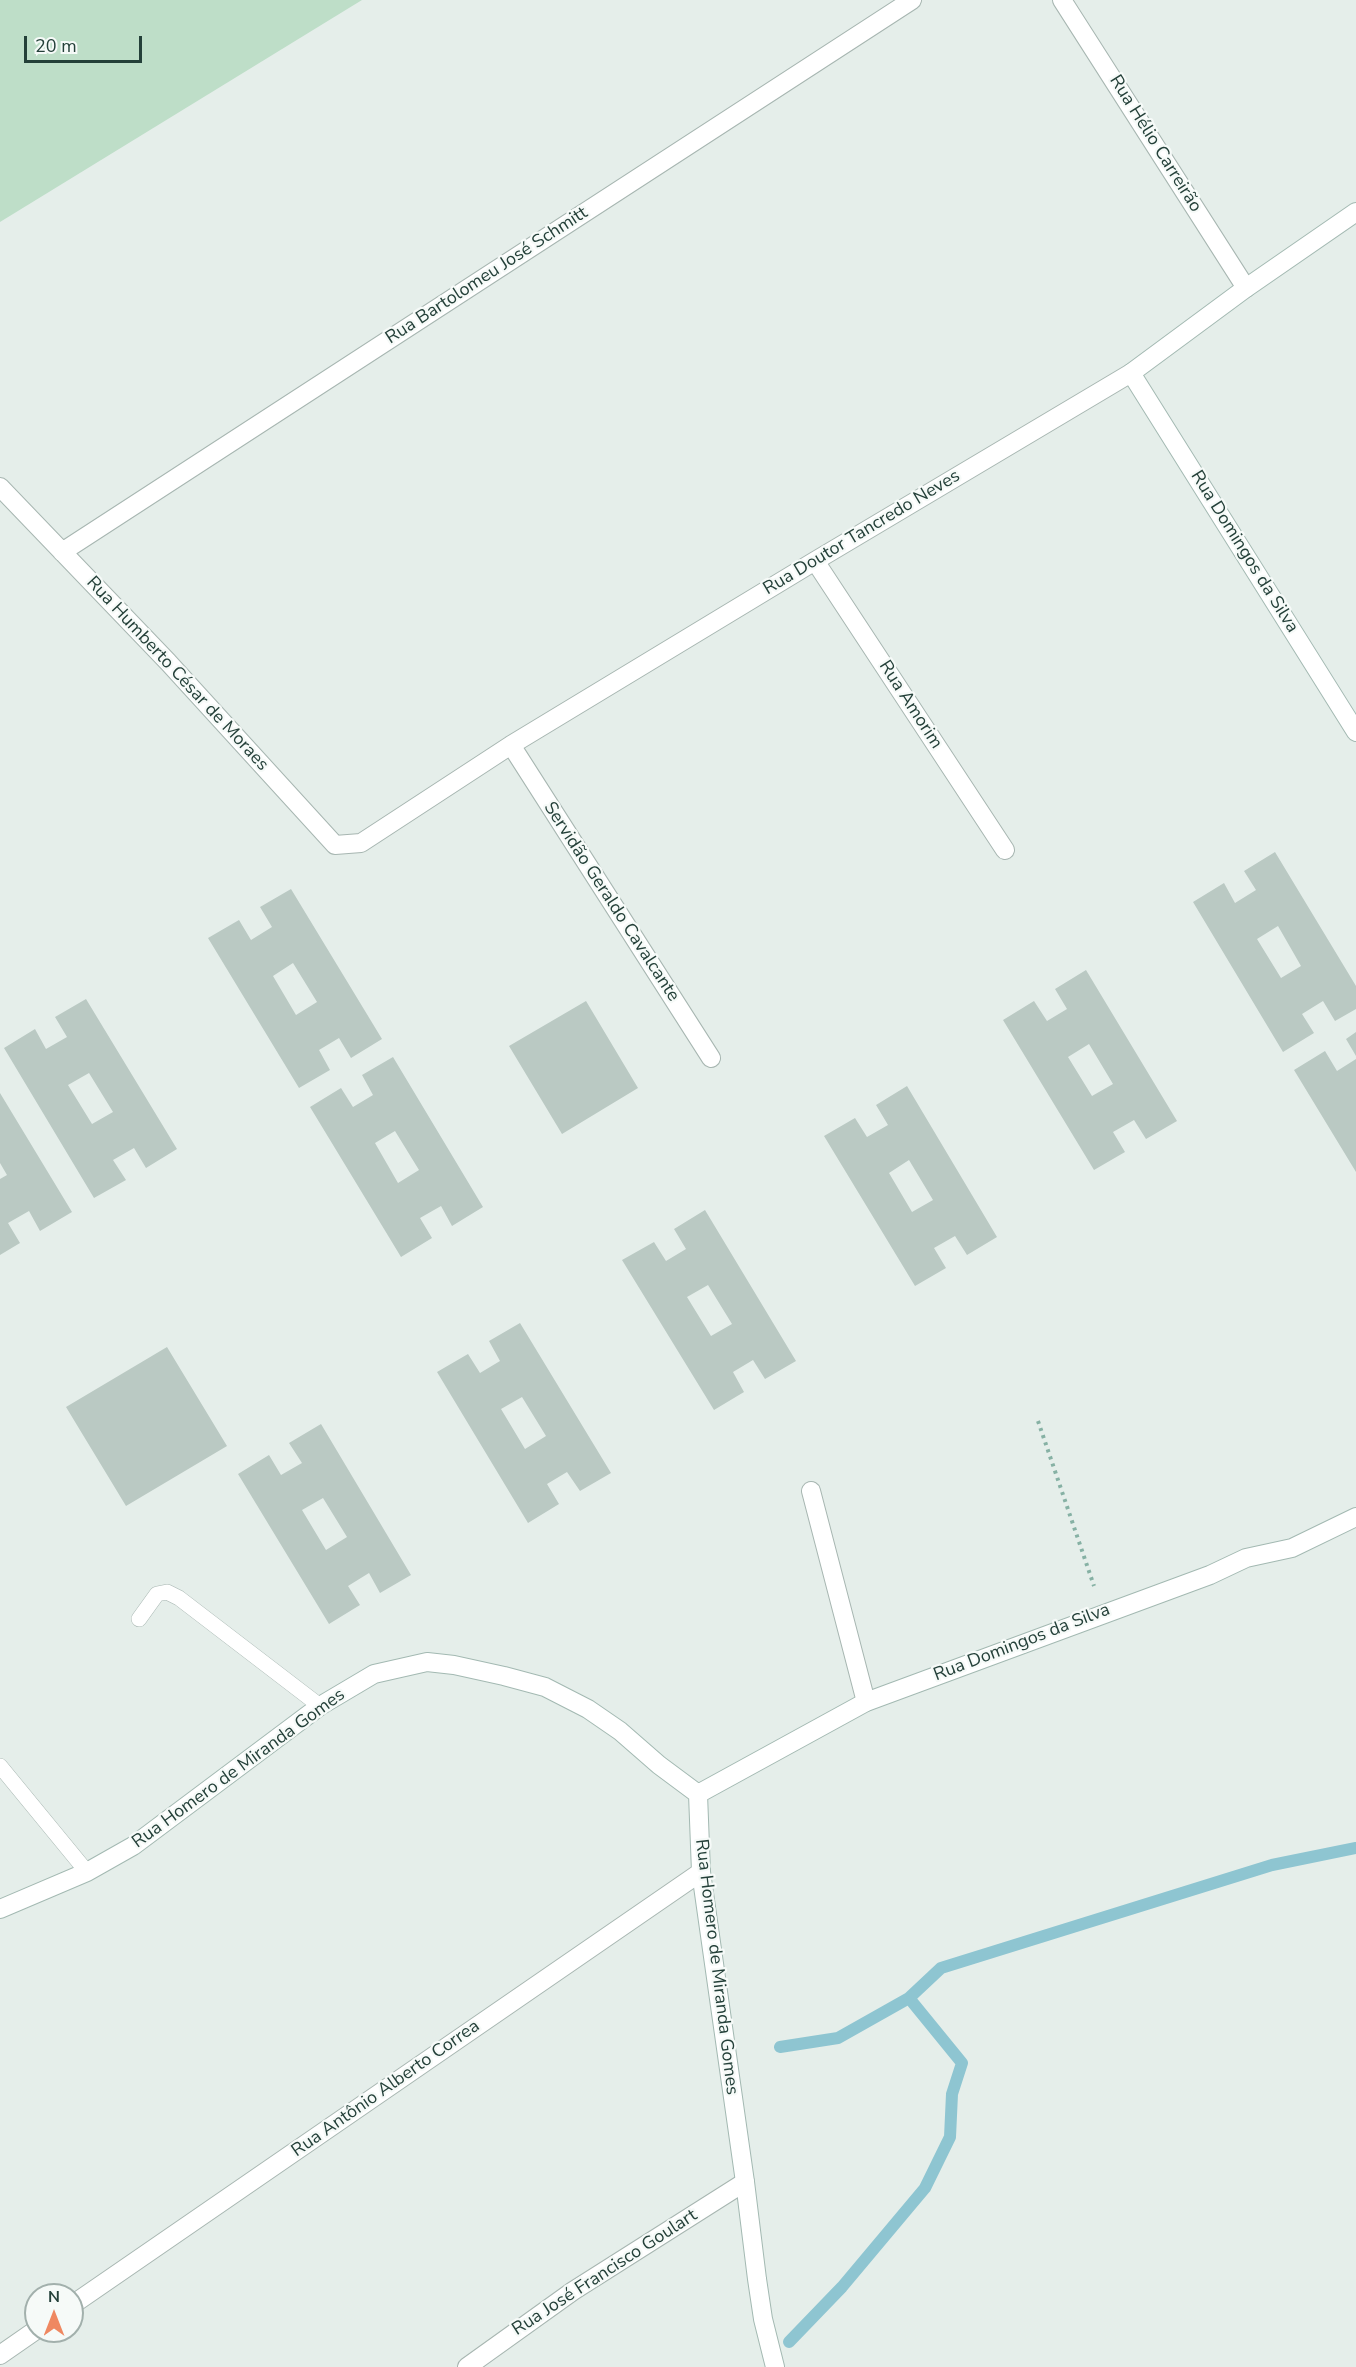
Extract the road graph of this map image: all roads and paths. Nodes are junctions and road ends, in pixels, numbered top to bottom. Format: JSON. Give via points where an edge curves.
{"nodes":[{"id":1,"x":912,"y":0,"type":"edge"},
{"id":2,"x":1062,"y":0,"type":"edge"},
{"id":3,"x":1356,"y":212,"type":"edge"},
{"id":4,"x":1246,"y":288,"type":"junction"},
{"id":5,"x":1131,"y":373,"type":"junction"},
{"id":6,"x":0,"y":487,"type":"edge"},
{"id":7,"x":62,"y":552,"type":"junction"},
{"id":8,"x":815,"y":561,"type":"junction"},
{"id":9,"x":1356,"y":732,"type":"edge"},
{"id":10,"x":511,"y":745,"type":"junction"},
{"id":11,"x":361,"y":843,"type":"joint"},
{"id":12,"x":1005,"y":850,"type":"dead end"},
{"id":13,"x":711,"y":1058,"type":"dead end"},
{"id":14,"x":1038,"y":1421,"type":"dead end"},
{"id":15,"x":810,"y":1491,"type":"dead end"},
{"id":16,"x":1356,"y":1517,"type":"edge"},
{"id":17,"x":1103,"y":1613,"type":"junction"},
{"id":18,"x":139,"y":1619,"type":"dead end"},
{"id":19,"x":866,"y":1702,"type":"junction"},
{"id":20,"x":320,"y":1706,"type":"junction"},
{"id":21,"x":0,"y":1766,"type":"edge"},
{"id":22,"x":698,"y":1794,"type":"junction"},
{"id":23,"x":87,"y":1872,"type":"junction"},
{"id":24,"x":701,"y":1872,"type":"junction"},
{"id":25,"x":0,"y":1909,"type":"edge"},
{"id":26,"x":745,"y":2182,"type":"junction"},
{"id":27,"x":84,"y":2297,"type":"edge"},
{"id":28,"x":24,"y":2338,"type":"edge"},
{"id":29,"x":0,"y":2355,"type":"edge"},
{"id":30,"x":467,"y":2367,"type":"edge"},
{"id":31,"x":775,"y":2367,"type":"edge"}],
"edges":[{"from":1,"to":7,"type":"street","name":"Rua Bartolomeu José Schmitt"},
{"from":2,"to":4,"type":"street","name":"Rua Hélio Carreirão"},
{"from":3,"to":4,"type":"street","name":"Rua Doutor Tancredo Neves"},
{"from":4,"to":5,"type":"street","name":"Rua Doutor Tancredo Neves"},
{"from":5,"to":8,"type":"street","name":"Rua Doutor Tancredo Neves"},
{"from":5,"to":9,"type":"street","name":"Rua Domingos da Silva"},
{"from":6,"to":7,"type":"street","name":"Rua Humberto César de Moraes"},
{"from":7,"to":11,"type":"street","name":"Rua Humberto César de Moraes","via":[[335,844]]},
{"from":8,"to":10,"type":"street","name":"Rua Doutor Tancredo Neves"},
{"from":8,"to":12,"type":"street","name":"Rua Amorim"},
{"from":10,"to":11,"type":"street","name":"Rua Doutor Tancredo Neves"},
{"from":10,"to":13,"type":"street","name":"Servidão Geraldo Cavalcante"},
{"from":14,"to":17,"type":"path"},
{"from":15,"to":19,"type":"street"},
{"from":16,"to":17,"type":"street","name":"Rua Domingos da Silva","via":[[1292,1548],[1246,1558]]},
{"from":17,"to":19,"type":"street","name":"Rua Domingos da Silva"},
{"from":18,"to":20,"type":"lane","via":[[157,1594],[167,1592],[180,1598]]},
{"from":19,"to":22,"type":"street","name":"Rua Domingos da Silva"},
{"from":20,"to":22,"type":"street","name":"Rua Homero de Miranda Gomes","via":[[374,1674],[427,1662],[504,1676],[545,1687],[588,1709]]},
{"from":20,"to":23,"type":"street","name":"Rua Homero de Miranda Gomes","via":[[133,1846]]},
{"from":21,"to":23,"type":"lane"},
{"from":22,"to":24,"type":"street","name":"Rua Homero de Miranda Gomes"},
{"from":23,"to":25,"type":"street","name":"Rua Homero de Miranda Gomes"},
{"from":24,"to":26,"type":"street","name":"Rua Homero de Miranda Gomes"},
{"from":24,"to":27,"type":"street","name":"Rua Antônio Alberto Correa"},
{"from":26,"to":30,"type":"street","name":"Rua José Francisco Goulart","via":[[573,2291]]},
{"from":26,"to":31,"type":"street","name":"Rua Homero de Miranda Gomes","via":[[762,2309]]},
{"from":28,"to":29,"type":"street"}]}
